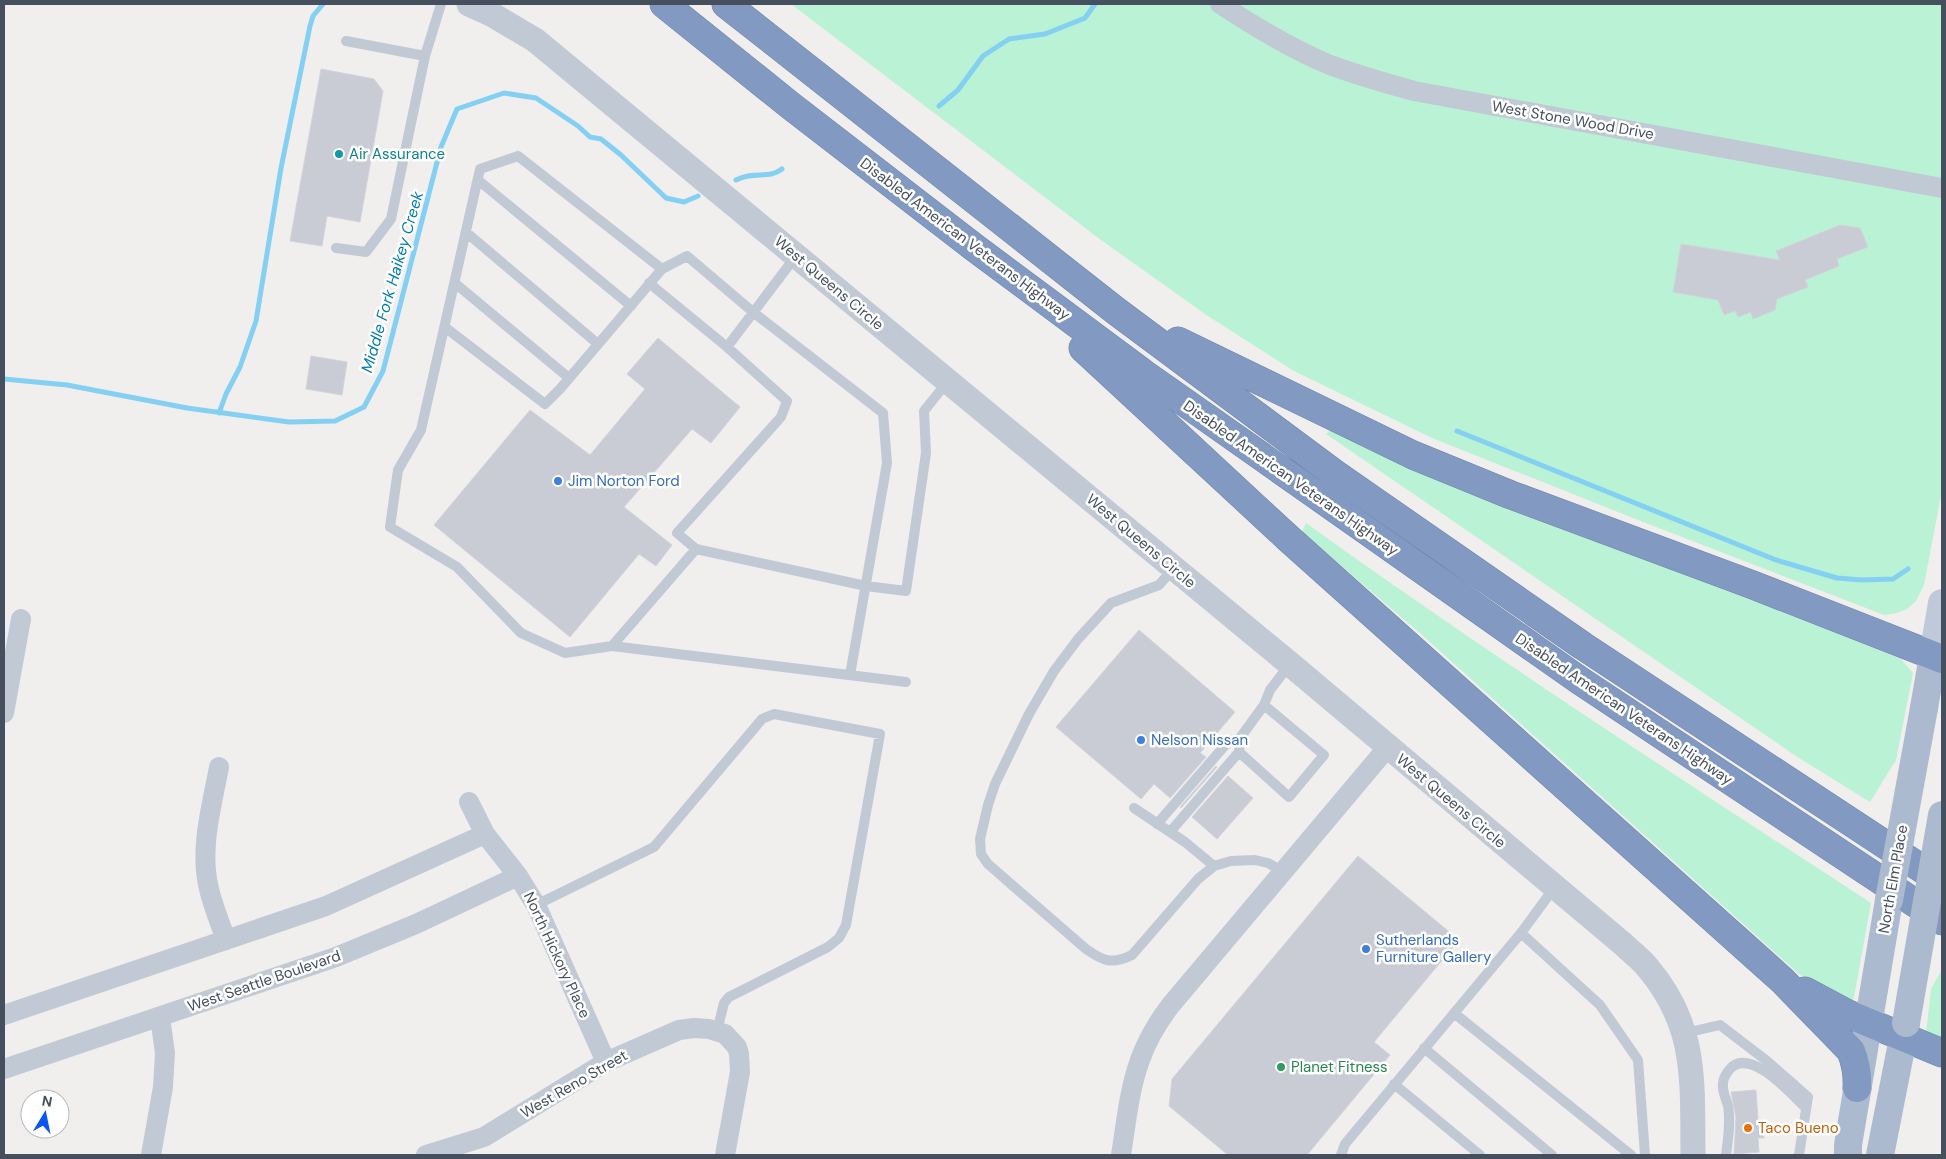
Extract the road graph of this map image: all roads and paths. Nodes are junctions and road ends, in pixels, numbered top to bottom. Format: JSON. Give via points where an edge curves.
{"nodes":[{"id":1,"x":441,"y":4,"type":"edge"},
{"id":2,"x":470,"y":4,"type":"edge"},
{"id":3,"x":664,"y":4,"type":"edge"},
{"id":4,"x":726,"y":4,"type":"edge"},
{"id":5,"x":1220,"y":4,"type":"edge"},
{"id":6,"x":346,"y":41,"type":"dead end"},
{"id":7,"x":425,"y":56,"type":"junction"},
{"id":8,"x":478,"y":180,"type":"junction"},
{"id":9,"x":1942,"y":188,"type":"edge"},
{"id":10,"x":466,"y":234,"type":"junction"},
{"id":11,"x":336,"y":248,"type":"dead end"},
{"id":12,"x":975,"y":248,"type":"junction"},
{"id":13,"x":796,"y":256,"type":"junction"},
{"id":14,"x":662,"y":269,"type":"junction"},
{"id":15,"x":456,"y":284,"type":"junction"},
{"id":16,"x":649,"y":284,"type":"junction"},
{"id":17,"x":630,"y":306,"type":"junction"},
{"id":18,"x":1116,"y":311,"type":"junction"},
{"id":19,"x":753,"y":312,"type":"junction"},
{"id":20,"x":446,"y":328,"type":"junction"},
{"id":21,"x":598,"y":344,"type":"junction"},
{"id":22,"x":727,"y":347,"type":"junction"},
{"id":23,"x":569,"y":378,"type":"junction"},
{"id":24,"x":948,"y":381,"type":"junction"},
{"id":25,"x":696,"y":549,"type":"junction"},
{"id":26,"x":1174,"y":568,"type":"junction"},
{"id":27,"x":866,"y":586,"type":"junction"},
{"id":28,"x":1942,"y":603,"type":"edge"},
{"id":29,"x":21,"y":619,"type":"dead end"},
{"id":30,"x":612,"y":646,"type":"junction"},
{"id":31,"x":1938,"y":657,"type":"edge"},
{"id":32,"x":1290,"y":664,"type":"junction"},
{"id":33,"x":850,"y":675,"type":"junction"},
{"id":34,"x":906,"y":682,"type":"dead end"},
{"id":35,"x":1264,"y":705,"type":"junction"},
{"id":36,"x":4,"y":714,"type":"edge"},
{"id":37,"x":1240,"y":738,"type":"junction"},
{"id":38,"x":1387,"y":748,"type":"junction"},
{"id":39,"x":1240,"y":752,"type":"junction"},
{"id":40,"x":219,"y":766,"type":"dead end"},
{"id":41,"x":469,"y":802,"type":"dead end"},
{"id":42,"x":1134,"y":808,"type":"dead end"},
{"id":43,"x":1942,"y":815,"type":"edge"},
{"id":44,"x":1157,"y":824,"type":"junction"},
{"id":45,"x":1170,"y":832,"type":"junction"},
{"id":46,"x":485,"y":834,"type":"junction"},
{"id":47,"x":1214,"y":866,"type":"junction"},
{"id":48,"x":1284,"y":872,"type":"junction"},
{"id":49,"x":518,"y":876,"type":"junction"},
{"id":50,"x":1942,"y":882,"type":"edge"},
{"id":51,"x":1554,"y":888,"type":"junction"},
{"id":52,"x":536,"y":905,"type":"junction"},
{"id":53,"x":1942,"y":921,"type":"edge"},
{"id":54,"x":1521,"y":933,"type":"junction"},
{"id":55,"x":226,"y":940,"type":"junction"},
{"id":56,"x":1783,"y":981,"type":"junction"},
{"id":57,"x":1454,"y":1012,"type":"junction"},
{"id":58,"x":1870,"y":1012,"type":"junction"},
{"id":59,"x":4,"y":1015,"type":"edge"},
{"id":60,"x":160,"y":1017,"type":"junction"},
{"id":61,"x":1904,"y":1030,"type":"junction"},
{"id":62,"x":721,"y":1033,"type":"junction"},
{"id":63,"x":1685,"y":1034,"type":"junction"},
{"id":64,"x":1424,"y":1048,"type":"junction"},
{"id":65,"x":1942,"y":1053,"type":"edge"},
{"id":66,"x":606,"y":1062,"type":"junction"},
{"id":67,"x":4,"y":1069,"type":"edge"},
{"id":68,"x":1394,"y":1084,"type":"junction"},
{"id":69,"x":1857,"y":1088,"type":"junction"},
{"id":70,"x":1806,"y":1108,"type":"junction"},
{"id":71,"x":487,"y":1146,"type":"edge"},
{"id":72,"x":151,"y":1155,"type":"edge"},
{"id":73,"x":426,"y":1155,"type":"edge"},
{"id":74,"x":725,"y":1155,"type":"edge"},
{"id":75,"x":1121,"y":1155,"type":"edge"},
{"id":76,"x":1341,"y":1155,"type":"edge"},
{"id":77,"x":1480,"y":1155,"type":"edge"},
{"id":78,"x":1552,"y":1155,"type":"edge"},
{"id":79,"x":1632,"y":1155,"type":"edge"},
{"id":80,"x":1645,"y":1155,"type":"edge"},
{"id":81,"x":1693,"y":1155,"type":"edge"},
{"id":82,"x":1726,"y":1155,"type":"edge"},
{"id":83,"x":1799,"y":1155,"type":"edge"},
{"id":84,"x":1848,"y":1155,"type":"edge"},
{"id":85,"x":1880,"y":1155,"type":"edge"}],
"edges":[{"from":1,"to":7,"type":"lane"},
{"from":2,"to":13,"type":"street","name":"West Queens Circle","via":[[535,40]]},
{"from":3,"to":12,"type":"highway","name":"Disabled American Veterans Highway"},
{"from":4,"to":18,"type":"highway","name":"Disabled American Veterans Highway"},
{"from":5,"to":9,"type":"street","name":"West Stone Wood Drive","via":[[1288,45],[1329,64],[1414,91]]},
{"from":6,"to":7,"type":"lane"},
{"from":7,"to":11,"type":"lane","via":[[391,219],[366,252]]},
{"from":8,"to":10,"type":"lane"},
{"from":8,"to":14,"type":"lane","via":[[480,169],[518,156]]},
{"from":8,"to":17,"type":"lane"},
{"from":10,"to":15,"type":"lane"},
{"from":10,"to":21,"type":"lane"},
{"from":12,"to":53,"type":"highway","name":"Disabled American Veterans Highway","via":[[1142,373],[1579,680]]},
{"from":12,"to":56,"type":"highway","via":[[1288,538]]},
{"from":13,"to":19,"type":"lane"},
{"from":13,"to":24,"type":"street","name":"West Queens Circle"},
{"from":14,"to":16,"type":"lane"},
{"from":14,"to":19,"type":"lane","via":[[687,256]]},
{"from":15,"to":20,"type":"lane"},
{"from":15,"to":23,"type":"lane"},
{"from":16,"to":17,"type":"lane"},
{"from":16,"to":22,"type":"lane"},
{"from":17,"to":21,"type":"lane"},
{"from":18,"to":31,"type":"highway","via":[[1413,455]]},
{"from":18,"to":50,"type":"highway","name":"Disabled American Veterans Highway","via":[[1335,474],[1567,635]]},
{"from":19,"to":22,"type":"lane"},
{"from":19,"to":27,"type":"lane","via":[[883,413],[887,463]]},
{"from":20,"to":23,"type":"lane","via":[[545,404]]},
{"from":20,"to":30,"type":"lane","via":[[421,430],[398,470],[390,527],[458,567],[521,632],[565,653]]},
{"from":21,"to":23,"type":"lane"},
{"from":22,"to":25,"type":"lane","via":[[787,401],[781,417],[676,533]]},
{"from":24,"to":26,"type":"street","name":"West Queens Circle"},
{"from":24,"to":27,"type":"lane","via":[[924,410],[926,453],[906,591]]},
{"from":25,"to":27,"type":"lane"},
{"from":25,"to":30,"type":"lane"},
{"from":26,"to":32,"type":"street","name":"West Queens Circle"},
{"from":26,"to":47,"type":"lane","via":[[1160,585],[1111,603],[1065,654],[1029,714],[996,784],[980,839],[981,854],[988,864],[1086,949],[1110,961],[1132,955],[1198,879]]},
{"from":27,"to":33,"type":"lane"},
{"from":28,"to":31,"type":"main road","name":"North Elm Place"},
{"from":29,"to":36,"type":"street"},
{"from":30,"to":33,"type":"lane"},
{"from":31,"to":58,"type":"main road","name":"North Elm Place","bridge":true,"via":[[1924,708]]},
{"from":32,"to":35,"type":"lane","via":[[1270,690]]},
{"from":32,"to":38,"type":"street","name":"West Queens Circle"},
{"from":33,"to":34,"type":"lane"},
{"from":35,"to":37,"type":"lane"},
{"from":35,"to":39,"type":"lane","via":[[1324,755],[1289,797]]},
{"from":37,"to":39,"type":"lane"},
{"from":37,"to":44,"type":"lane","via":[[1227,743]]},
{"from":38,"to":48,"type":"street"},
{"from":38,"to":51,"type":"street","name":"West Queens Circle"},
{"from":39,"to":45,"type":"lane"},
{"from":40,"to":55,"type":"street","via":[[205,860],[208,888]]},
{"from":41,"to":46,"type":"street","name":"North Hickory Place"},
{"from":42,"to":44,"type":"lane"},
{"from":43,"to":61,"type":"main road","bridge":true},
{"from":44,"to":45,"type":"lane"},
{"from":45,"to":47,"type":"lane"},
{"from":46,"to":49,"type":"street","name":"North Hickory Place"},
{"from":46,"to":55,"type":"street","via":[[326,906]]},
{"from":47,"to":48,"type":"lane","via":[[1255,860]]},
{"from":48,"to":75,"type":"street","via":[[1157,1024],[1140,1060]]},
{"from":49,"to":52,"type":"street","name":"North Hickory Place"},
{"from":49,"to":60,"type":"street","name":"West Seattle Boulevard","via":[[336,957]]},
{"from":51,"to":54,"type":"lane"},
{"from":51,"to":63,"type":"street","name":"West Queens Circle","via":[[1647,967],[1667,994]]},
{"from":52,"to":62,"type":"lane","via":[[654,847],[762,719],[774,714],[880,734],[846,925],[839,938],[828,947],[729,997],[724,1003]]},
{"from":52,"to":66,"type":"street","name":"North Hickory Place"},
{"from":54,"to":57,"type":"lane"},
{"from":54,"to":80,"type":"lane","via":[[1600,1005],[1638,1060]]},
{"from":55,"to":59,"type":"street"},
{"from":56,"to":58,"type":"highway"},
{"from":56,"to":69,"type":"highway","via":[[1851,1051],[1858,1074]]},
{"from":57,"to":64,"type":"lane"},
{"from":57,"to":79,"type":"lane"},
{"from":58,"to":61,"type":"highway"},
{"from":58,"to":69,"type":"main road","name":"North Elm Place"},
{"from":60,"to":67,"type":"street","name":"West Seattle Boulevard"},
{"from":60,"to":72,"type":"street","via":[[165,1053],[163,1087]]},
{"from":61,"to":65,"type":"highway"},
{"from":61,"to":85,"type":"main road"},
{"from":62,"to":66,"type":"street","name":"West Reno Street","via":[[694,1028],[679,1030]]},
{"from":62,"to":74,"type":"street","via":[[737,1047],[740,1062]]},
{"from":63,"to":70,"type":"lane","via":[[1720,1025],[1808,1098]]},
{"from":63,"to":81,"type":"street","name":"West Queens Circle","via":[[1691,1067]]},
{"from":64,"to":68,"type":"lane"},
{"from":64,"to":78,"type":"lane"},
{"from":66,"to":71,"type":"street","name":"West Reno Street"},
{"from":68,"to":76,"type":"lane","via":[[1345,1144]]},
{"from":68,"to":77,"type":"lane"},
{"from":69,"to":84,"type":"main road","name":"North Elm Place"},
{"from":70,"to":82,"type":"lane","via":[[1757,1066],[1733,1065],[1726,1074],[1722,1090],[1728,1106]]},
{"from":70,"to":83,"type":"lane"},
{"from":71,"to":73,"type":"street","name":"West Reno Street"}]}
